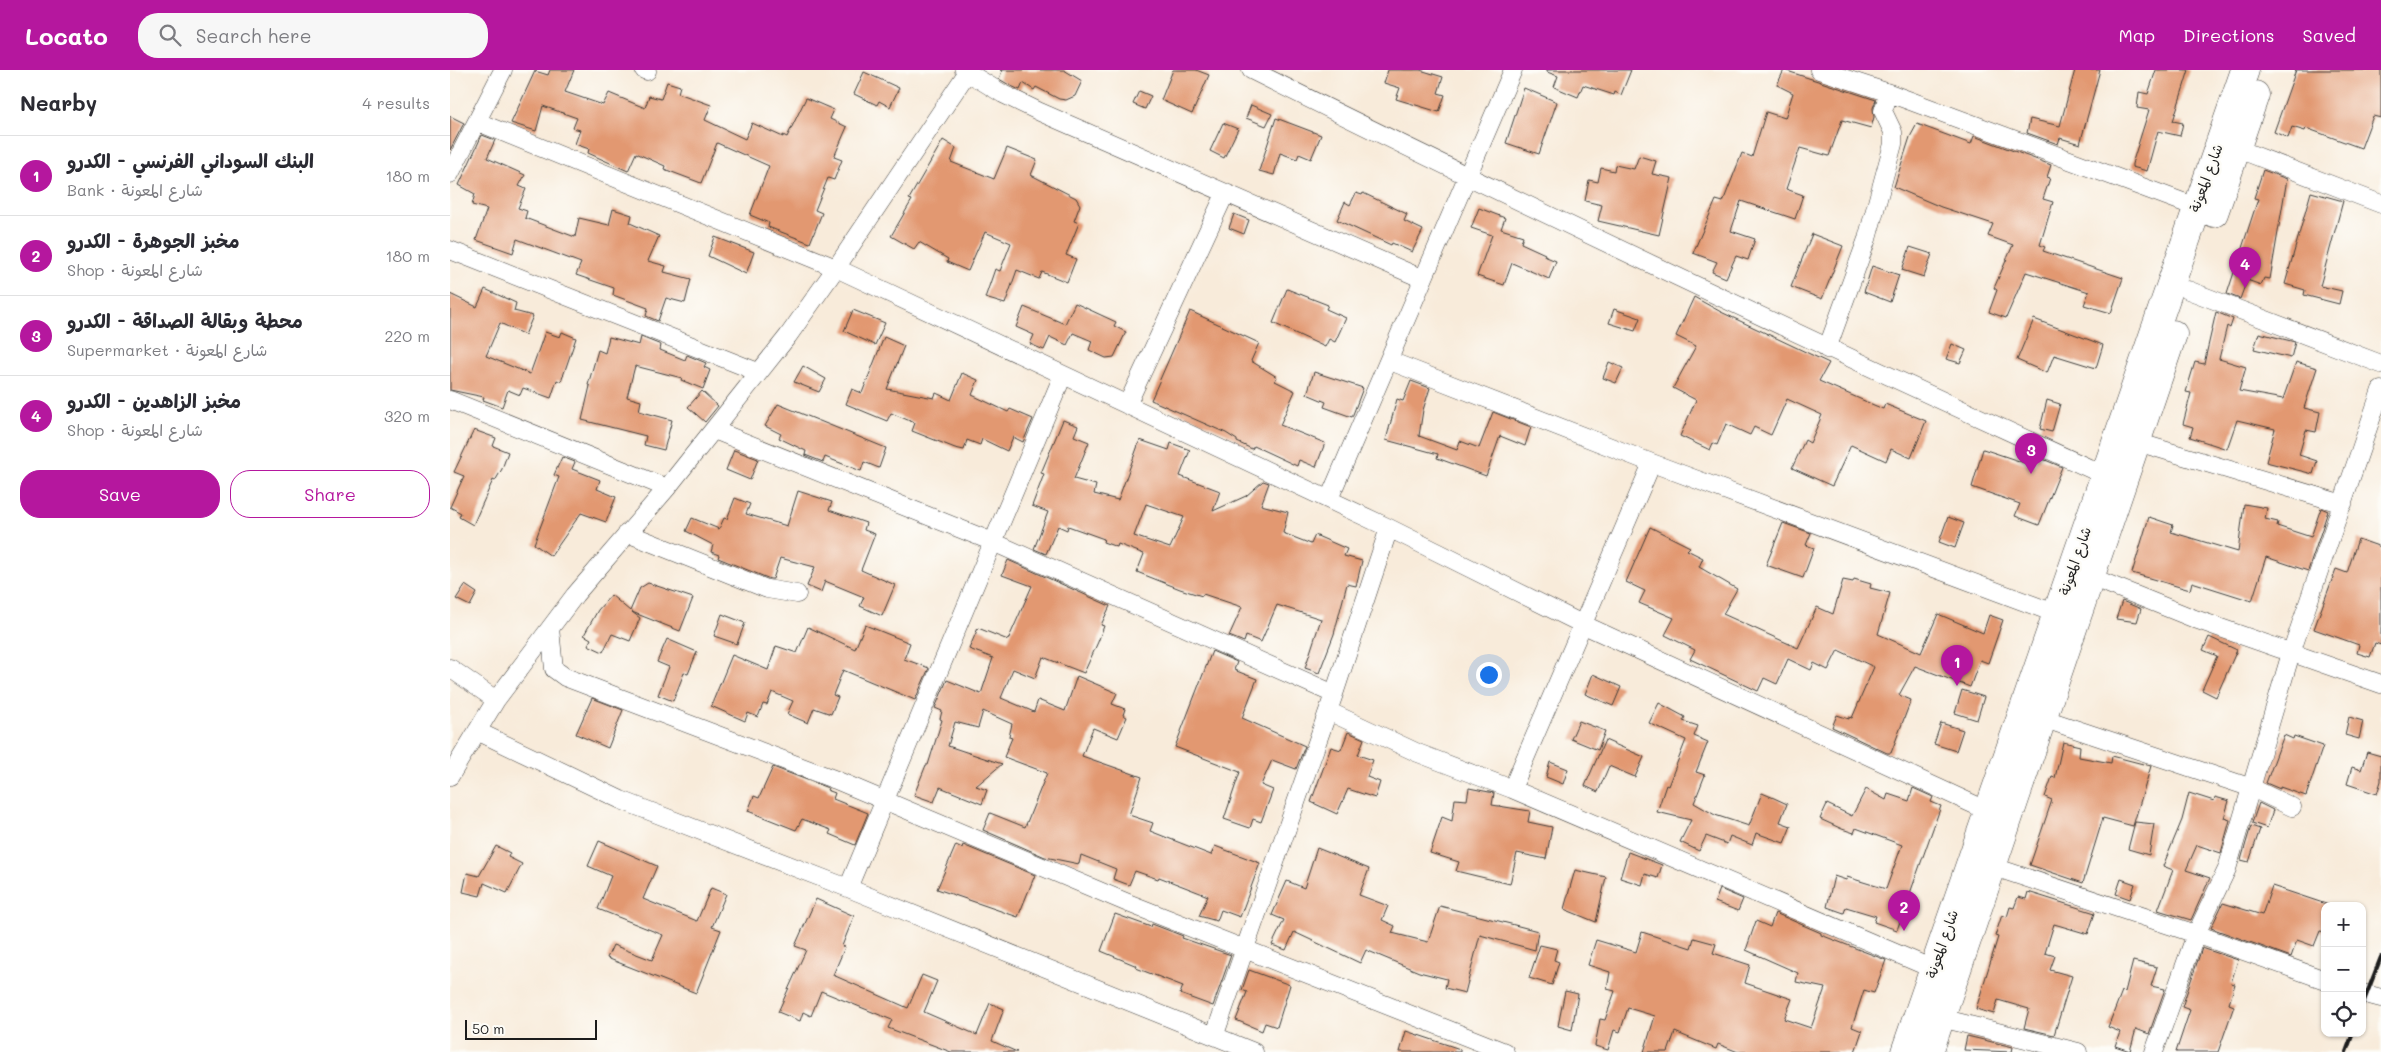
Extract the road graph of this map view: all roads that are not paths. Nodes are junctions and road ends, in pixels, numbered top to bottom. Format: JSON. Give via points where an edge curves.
{"nodes":[{"id":1,"x":503,"y":70,"type":"edge"},
{"id":2,"x":1251,"y":70,"type":"edge"},
{"id":3,"x":1513,"y":70,"type":"edge"},
{"id":4,"x":1819,"y":70,"type":"edge"},
{"id":5,"x":2245,"y":70,"type":"edge"},
{"id":6,"x":2264,"y":70,"type":"edge"},
{"id":7,"x":967,"y":71,"type":"edge"},
{"id":8,"x":1889,"y":93,"type":"junction"},
{"id":9,"x":478,"y":122,"type":"junction"},
{"id":10,"x":2238,"y":149,"type":"junction"},
{"id":11,"x":450,"y":174,"type":"edge"},
{"id":12,"x":1466,"y":176,"type":"junction"},
{"id":13,"x":1225,"y":194,"type":"junction"},
{"id":14,"x":2381,"y":204,"type":"edge"},
{"id":15,"x":2196,"y":207,"type":"junction"},
{"id":16,"x":450,"y":250,"type":"edge"},
{"id":17,"x":836,"y":268,"type":"junction"},
{"id":18,"x":1423,"y":279,"type":"junction"},
{"id":19,"x":2188,"y":290,"type":"junction"},
{"id":20,"x":1827,"y":349,"type":"junction"},
{"id":21,"x":2155,"y":356,"type":"junction"},
{"id":22,"x":1390,"y":361,"type":"junction"},
{"id":23,"x":2381,"y":364,"type":"edge"},
{"id":24,"x":758,"y":372,"type":"junction"},
{"id":25,"x":1063,"y":375,"type":"junction"},
{"id":26,"x":2381,"y":390,"type":"edge"},
{"id":27,"x":450,"y":400,"type":"edge"},
{"id":28,"x":1127,"y":405,"type":"junction"},
{"id":29,"x":714,"y":430,"type":"junction"},
{"id":30,"x":2137,"y":442,"type":"junction"},
{"id":31,"x":1652,"y":463,"type":"junction"},
{"id":32,"x":2104,"y":475,"type":"junction"},
{"id":33,"x":667,"y":488,"type":"junction"},
{"id":34,"x":1329,"y":500,"type":"junction"},
{"id":35,"x":2343,"y":504,"type":"junction"},
{"id":36,"x":1389,"y":528,"type":"junction"},
{"id":37,"x":627,"y":533,"type":"junction"},
{"id":38,"x":993,"y":542,"type":"junction"},
{"id":39,"x":2090,"y":577,"type":"junction"},
{"id":40,"x":797,"y":594,"type":"dead end"},
{"id":41,"x":2057,"y":614,"type":"junction"},
{"id":42,"x":1582,"y":624,"type":"junction"},
{"id":43,"x":550,"y":628,"type":"junction"},
{"id":44,"x":2291,"y":653,"type":"junction"},
{"id":45,"x":450,"y":668,"type":"edge"},
{"id":46,"x":2381,"y":684,"type":"edge"},
{"id":47,"x":1334,"y":694,"type":"junction"},
{"id":48,"x":496,"y":700,"type":"junction"},
{"id":49,"x":1328,"y":711,"type":"junction"},
{"id":50,"x":2042,"y":718,"type":"junction"},
{"id":51,"x":477,"y":731,"type":"junction"},
{"id":52,"x":450,"y":776,"type":"edge"},
{"id":53,"x":2252,"y":788,"type":"junction"},
{"id":54,"x":1512,"y":789,"type":"junction"},
{"id":55,"x":884,"y":802,"type":"junction"},
{"id":56,"x":2292,"y":807,"type":"dead end"},
{"id":57,"x":1988,"y":811,"type":"junction"},
{"id":58,"x":1991,"y":866,"type":"junction"},
{"id":59,"x":848,"y":888,"type":"junction"},
{"id":60,"x":2196,"y":934,"type":"junction"},
{"id":61,"x":1245,"y":949,"type":"junction"},
{"id":62,"x":1933,"y":969,"type":"junction"},
{"id":63,"x":2321,"y":979,"type":"edge"},
{"id":64,"x":2366,"y":994,"type":"edge"},
{"id":65,"x":2381,"y":998,"type":"edge"},
{"id":66,"x":1941,"y":1018,"type":"junction"},
{"id":67,"x":1215,"y":1034,"type":"junction"},
{"id":68,"x":1247,"y":1051,"type":"edge"},
{"id":69,"x":1504,"y":1052,"type":"edge"},
{"id":70,"x":1905,"y":1052,"type":"edge"},
{"id":71,"x":1929,"y":1052,"type":"edge"},
{"id":72,"x":2078,"y":1052,"type":"edge"},
{"id":73,"x":2154,"y":1052,"type":"edge"}],
"edges":[{"from":1,"to":9,"type":"street"},
{"from":2,"to":12,"type":"street"},
{"from":3,"to":12,"type":"street"},
{"from":4,"to":8,"type":"street"},
{"from":5,"to":15,"type":"highway","name":"شارع المعونة"},
{"from":6,"to":10,"type":"highway","name":"شارع المعونة"},
{"from":7,"to":13,"type":"street","via":[[1040,112]]},
{"from":7,"to":17,"type":"street"},
{"from":8,"to":15,"type":"street"},
{"from":8,"to":20,"type":"street","via":[[1883,111],[1893,132],[1893,144],[1867,239]]},
{"from":9,"to":11,"type":"street"},
{"from":9,"to":17,"type":"street"},
{"from":10,"to":14,"type":"street"},
{"from":10,"to":19,"type":"highway","name":"شارع المعونة"},
{"from":12,"to":18,"type":"street"},
{"from":12,"to":20,"type":"street"},
{"from":13,"to":18,"type":"street"},
{"from":13,"to":28,"type":"street"},
{"from":15,"to":21,"type":"highway","name":"شارع المعونة"},
{"from":16,"to":24,"type":"street"},
{"from":17,"to":24,"type":"street"},
{"from":17,"to":25,"type":"street"},
{"from":18,"to":22,"type":"street"},
{"from":19,"to":21,"type":"highway","name":"شارع المعونة"},
{"from":19,"to":23,"type":"street"},
{"from":20,"to":32,"type":"street"},
{"from":21,"to":30,"type":"highway","name":"شارع المعونة"},
{"from":21,"to":32,"type":"highway","name":"شارع المعونة"},
{"from":22,"to":31,"type":"street"},
{"from":22,"to":34,"type":"street"},
{"from":24,"to":29,"type":"street"},
{"from":25,"to":28,"type":"street"},
{"from":25,"to":38,"type":"street"},
{"from":26,"to":35,"type":"street"},
{"from":27,"to":33,"type":"street"},
{"from":28,"to":34,"type":"street"},
{"from":29,"to":33,"type":"street"},
{"from":29,"to":38,"type":"street"},
{"from":30,"to":35,"type":"street"},
{"from":30,"to":39,"type":"highway","name":"شارع المعونة"},
{"from":31,"to":41,"type":"street"},
{"from":31,"to":42,"type":"street"},
{"from":32,"to":41,"type":"highway","name":"شارع المعونة"},
{"from":33,"to":37,"type":"street"},
{"from":34,"to":36,"type":"street"},
{"from":35,"to":44,"type":"street"},
{"from":36,"to":42,"type":"street"},
{"from":36,"to":47,"type":"street"},
{"from":37,"to":40,"type":"street","via":[[767,589]]},
{"from":37,"to":43,"type":"street"},
{"from":38,"to":47,"type":"street"},
{"from":38,"to":55,"type":"street"},
{"from":39,"to":44,"type":"street"},
{"from":39,"to":50,"type":"highway","name":"شارع المعونة"},
{"from":41,"to":57,"type":"highway","name":"شارع المعونة"},
{"from":42,"to":54,"type":"street"},
{"from":42,"to":57,"type":"street"},
{"from":43,"to":48,"type":"street"},
{"from":43,"to":55,"type":"street","via":[[552,662],[560,675],[836,780]]},
{"from":44,"to":46,"type":"street"},
{"from":44,"to":53,"type":"street"},
{"from":45,"to":48,"type":"street"},
{"from":47,"to":49,"type":"street"},
{"from":48,"to":51,"type":"street"},
{"from":49,"to":54,"type":"street","via":[[1418,753]]},
{"from":49,"to":61,"type":"street"},
{"from":50,"to":53,"type":"street"},
{"from":50,"to":58,"type":"highway","name":"شارع المعونة"},
{"from":51,"to":52,"type":"street"},
{"from":51,"to":59,"type":"street","via":[[621,800]]},
{"from":53,"to":56,"type":"street"},
{"from":53,"to":60,"type":"street","via":[[2228,869]]},
{"from":54,"to":62,"type":"street"},
{"from":55,"to":59,"type":"street"},
{"from":55,"to":61,"type":"street"},
{"from":57,"to":62,"type":"highway","name":"شارع المعونة"},
{"from":58,"to":60,"type":"street"},
{"from":58,"to":66,"type":"highway","name":"شارع المعونة"},
{"from":59,"to":67,"type":"street"},
{"from":60,"to":63,"type":"street"},
{"from":60,"to":73,"type":"street"},
{"from":61,"to":67,"type":"street"},
{"from":61,"to":69,"type":"street"},
{"from":62,"to":70,"type":"highway","name":"شارع المعونة"},
{"from":64,"to":65,"type":"street"},
{"from":66,"to":71,"type":"highway","name":"شارع المعونة"},
{"from":66,"to":72,"type":"street"},
{"from":67,"to":68,"type":"street"}]}
